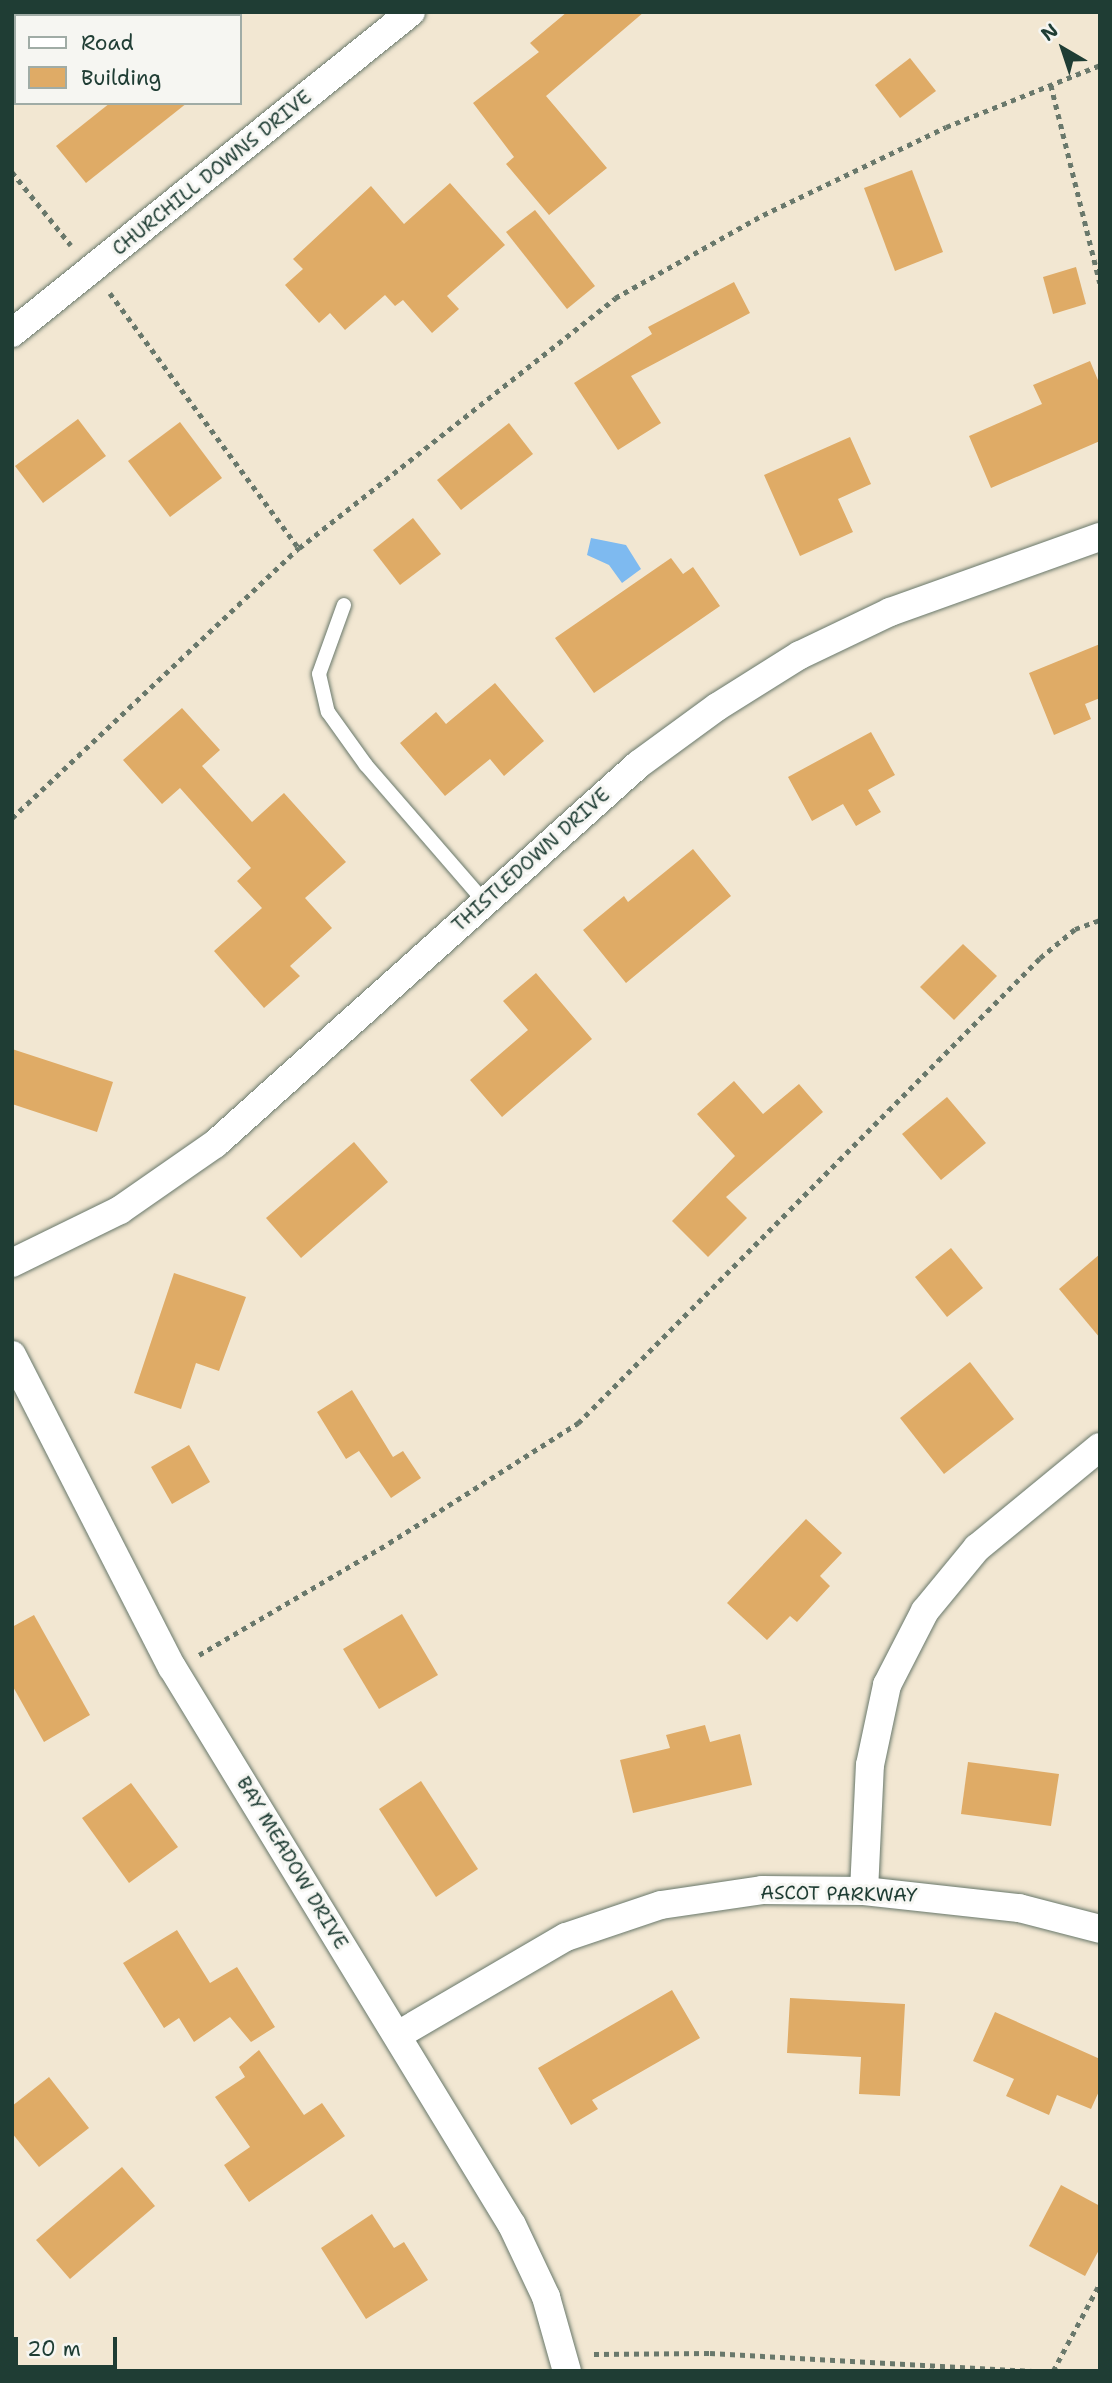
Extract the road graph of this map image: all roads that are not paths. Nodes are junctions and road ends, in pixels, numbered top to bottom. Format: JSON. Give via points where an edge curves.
{"nodes":[{"id":1,"x":411,"y":12,"type":"edge"},
{"id":2,"x":12,"y":333,"type":"edge"},
{"id":3,"x":1100,"y":537,"type":"edge"},
{"id":4,"x":344,"y":605,"type":"dead end"},
{"id":5,"x":484,"y":901,"type":"junction"},
{"id":6,"x":12,"y":1263,"type":"edge"},
{"id":7,"x":12,"y":1355,"type":"edge"},
{"id":8,"x":1100,"y":1447,"type":"edge"},
{"id":9,"x":864,"y":1891,"type":"junction"},
{"id":10,"x":1100,"y":1929,"type":"edge"},
{"id":11,"x":398,"y":2035,"type":"junction"},
{"id":12,"x":566,"y":2363,"type":"edge"}],
"edges":[{"from":1,"to":2,"type":"street","name":"CHURCHILL DOWNS DRIVE"},
{"from":3,"to":5,"type":"street","name":"THISTLEDOWN DRIVE","via":[[890,612],[800,655],[639,764]]},
{"from":4,"to":5,"type":"lane","via":[[319,674],[328,712],[366,765]]},
{"from":5,"to":6,"type":"street","name":"THISTLEDOWN DRIVE","via":[[215,1144],[120,1210]]},
{"from":7,"to":11,"type":"street","name":"BAY MEADOW DRIVE","via":[[172,1667]]},
{"from":8,"to":9,"type":"street","via":[[977,1548],[925,1611],[887,1685],[870,1765]]},
{"from":9,"to":10,"type":"street","name":"ASCOT PARKWAY","via":[[1019,1908]]},
{"from":9,"to":11,"type":"street","name":"ASCOT PARKWAY","via":[[762,1890],[661,1905],[566,1937]]},
{"from":11,"to":12,"type":"street","name":"BAY MEADOW DRIVE","via":[[512,2225],[546,2297]]}]}
